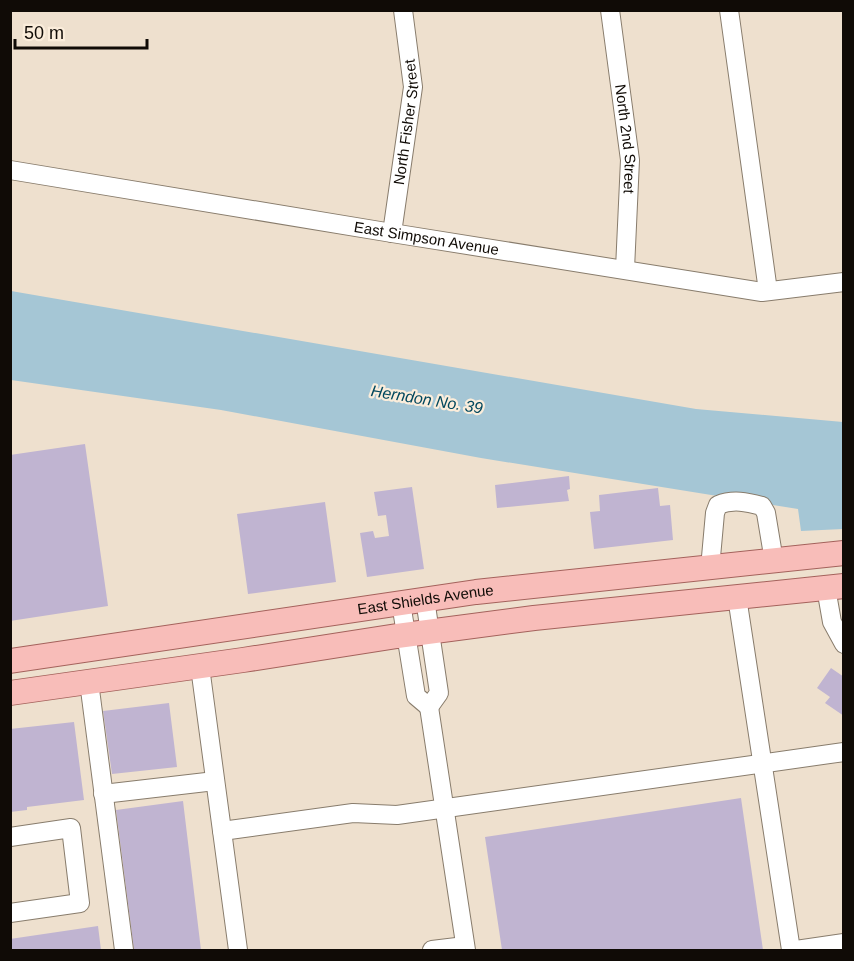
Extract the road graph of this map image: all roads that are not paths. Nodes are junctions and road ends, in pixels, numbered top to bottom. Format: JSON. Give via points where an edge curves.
{"nodes":[{"id":1,"x":403,"y":10,"type":"edge"},
{"id":2,"x":610,"y":10,"type":"edge"},
{"id":3,"x":729,"y":10,"type":"edge"},
{"id":4,"x":10,"y":170,"type":"edge"},
{"id":5,"x":392,"y":233,"type":"junction"},
{"id":6,"x":625,"y":269,"type":"junction"},
{"id":7,"x":843,"y":282,"type":"edge"},
{"id":8,"x":768,"y":291,"type":"junction"},
{"id":9,"x":843,"y":553,"type":"edge"},
{"id":10,"x":774,"y":561,"type":"junction"},
{"id":11,"x":710,"y":568,"type":"junction"},
{"id":12,"x":835,"y":587,"type":"edge"},
{"id":13,"x":738,"y":597,"type":"junction"},
{"id":14,"x":413,"y":601,"type":"junction"},
{"id":15,"x":418,"y":633,"type":"junction"},
{"id":16,"x":843,"y":644,"type":"edge"},
{"id":17,"x":10,"y":661,"type":"edge"},
{"id":18,"x":200,"y":667,"type":"junction"},
{"id":19,"x":89,"y":682,"type":"junction"},
{"id":20,"x":10,"y":693,"type":"edge"},
{"id":21,"x":843,"y":752,"type":"edge"},
{"id":22,"x":763,"y":764,"type":"junction"},
{"id":23,"x":215,"y":781,"type":"junction"},
{"id":24,"x":103,"y":794,"type":"junction"},
{"id":25,"x":444,"y":808,"type":"junction"},
{"id":26,"x":222,"y":831,"type":"junction"},
{"id":27,"x":10,"y":837,"type":"edge"},
{"id":28,"x":10,"y":913,"type":"edge"},
{"id":29,"x":843,"y":944,"type":"edge"},
{"id":30,"x":465,"y":948,"type":"edge"},
{"id":31,"x":124,"y":951,"type":"edge"},
{"id":32,"x":237,"y":951,"type":"edge"},
{"id":33,"x":432,"y":951,"type":"edge"},
{"id":34,"x":793,"y":951,"type":"edge"}],
"edges":[{"from":1,"to":5,"type":"street","name":"North Fisher Street","via":[[413,87]]},
{"from":2,"to":6,"type":"street","name":"North 2nd Street","via":[[630,160]]},
{"from":3,"to":8,"type":"street"},
{"from":4,"to":5,"type":"street","name":"East Simpson Avenue"},
{"from":5,"to":6,"type":"street","name":"East Simpson Avenue"},
{"from":6,"to":8,"type":"street","name":"East Simpson Avenue"},
{"from":7,"to":8,"type":"street","name":"East Simpson Avenue"},
{"from":9,"to":10,"type":"main road","name":"East Shields Avenue"},
{"from":10,"to":11,"type":"main road","name":"East Shields Avenue"},
{"from":10,"to":11,"type":"street","via":[[762,506],[728,501],[718,505],[715,513]]},
{"from":11,"to":14,"type":"main road","name":"East Shields Avenue"},
{"from":12,"to":13,"type":"main road","name":"East Shields Avenue"},
{"from":12,"to":16,"type":"street","via":[[832,622]]},
{"from":13,"to":15,"type":"main road","name":"East Shields Avenue"},
{"from":13,"to":22,"type":"street"},
{"from":14,"to":15,"type":"street"},
{"from":14,"to":17,"type":"main road","name":"East Shields Avenue"},
{"from":15,"to":18,"type":"main road","name":"East Shields Avenue"},
{"from":15,"to":25,"type":"street","via":[[416,696],[429,707]]},
{"from":18,"to":19,"type":"main road","name":"East Shields Avenue"},
{"from":18,"to":23,"type":"street"},
{"from":19,"to":20,"type":"main road","name":"East Shields Avenue"},
{"from":19,"to":24,"type":"street"},
{"from":21,"to":22,"type":"street"},
{"from":22,"to":25,"type":"street"},
{"from":22,"to":34,"type":"street"},
{"from":23,"to":24,"type":"street"},
{"from":23,"to":26,"type":"street"},
{"from":24,"to":31,"type":"street"},
{"from":25,"to":26,"type":"street","via":[[397,815],[353,813]]},
{"from":25,"to":30,"type":"street"},
{"from":26,"to":32,"type":"street"},
{"from":27,"to":28,"type":"street","via":[[71,828],[80,903]]},
{"from":29,"to":34,"type":"street"},
{"from":30,"to":33,"type":"street"}]}
